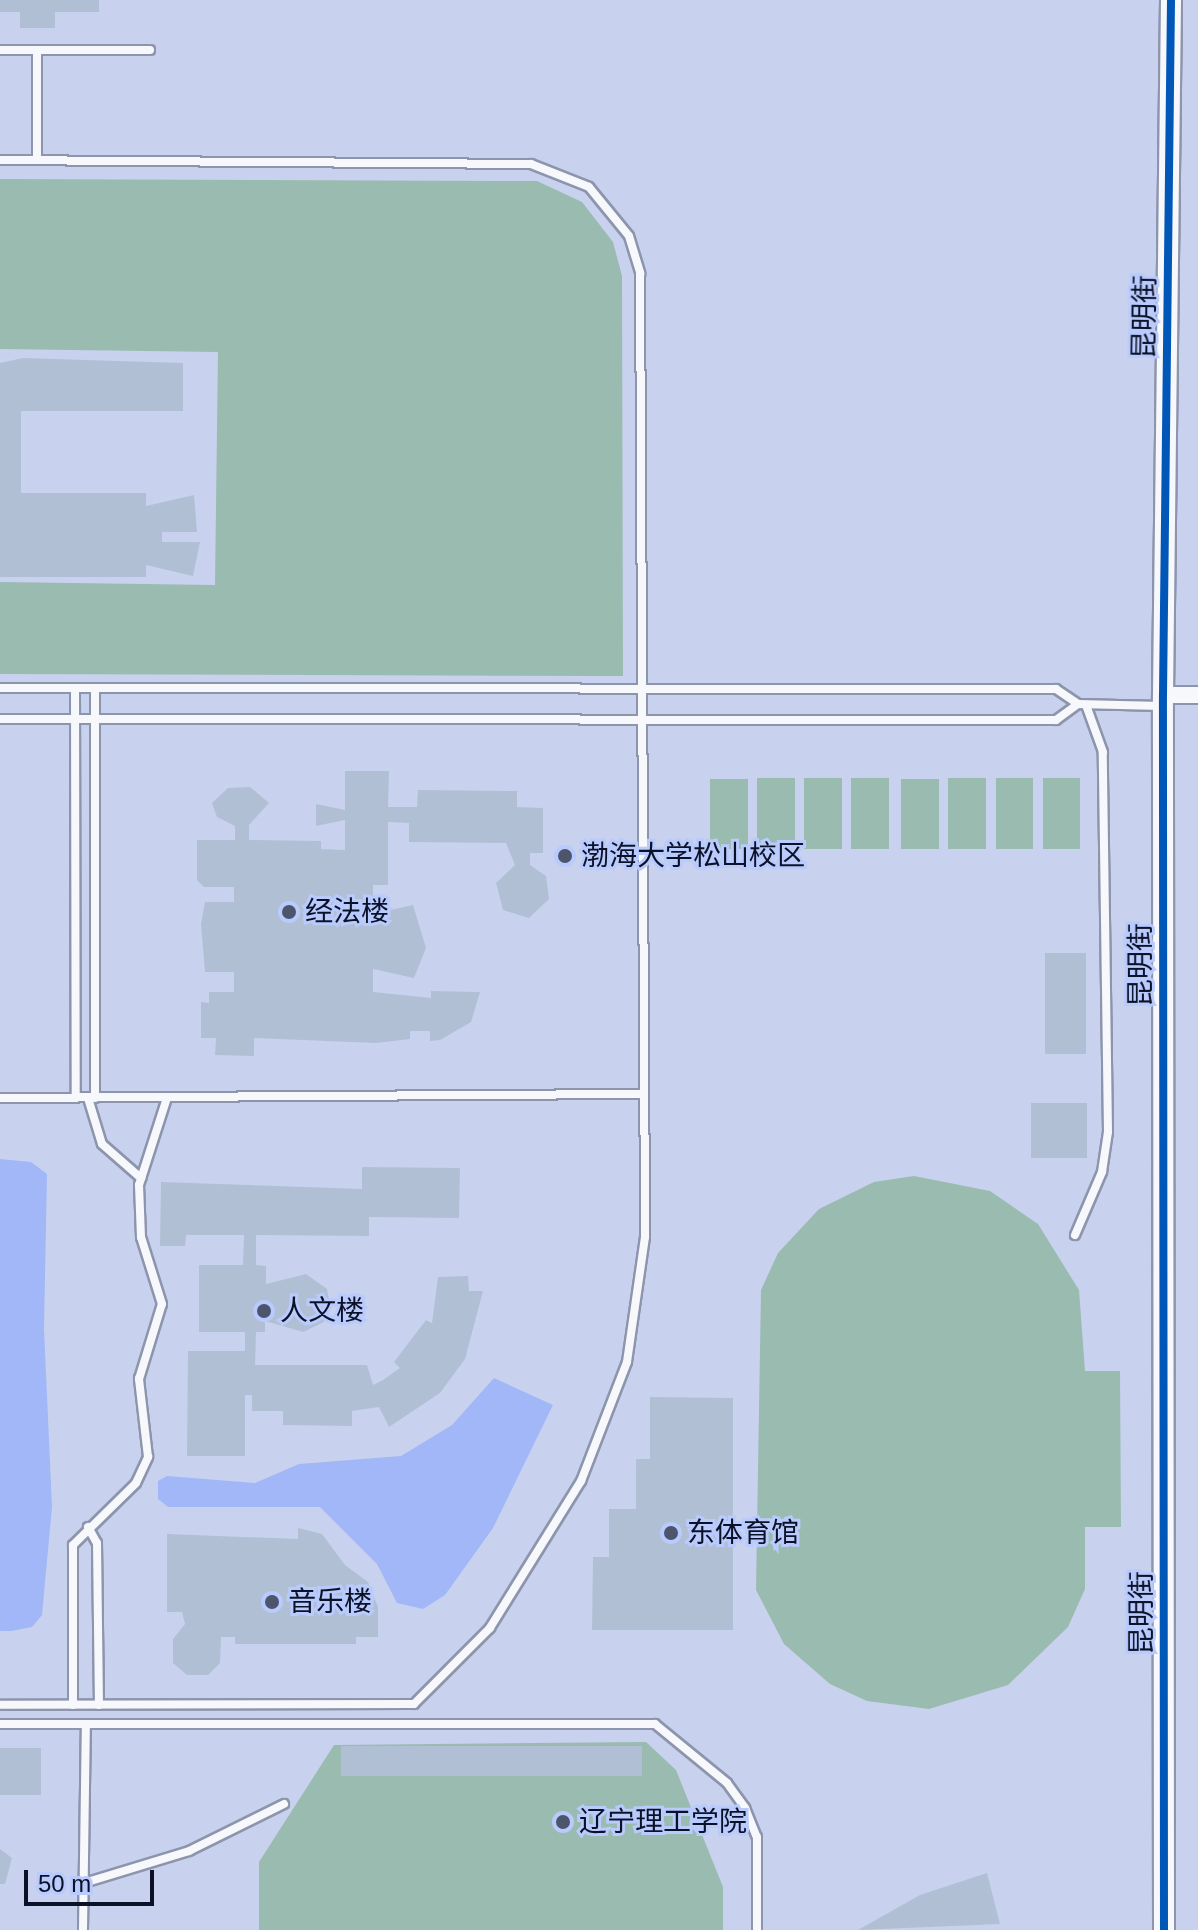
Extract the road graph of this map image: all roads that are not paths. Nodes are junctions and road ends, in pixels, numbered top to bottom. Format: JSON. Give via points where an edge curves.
{"nodes":[{"id":1,"x":1171,"y":0,"type":"edge"},
{"id":2,"x":0,"y":50,"type":"edge"},
{"id":3,"x":37,"y":50,"type":"junction"},
{"id":4,"x":150,"y":50,"type":"dead end"},
{"id":5,"x":0,"y":160,"type":"edge"},
{"id":6,"x":37,"y":160,"type":"junction"},
{"id":7,"x":0,"y":688,"type":"edge"},
{"id":8,"x":75,"y":688,"type":"junction"},
{"id":9,"x":95,"y":688,"type":"junction"},
{"id":10,"x":642,"y":688,"type":"junction"},
{"id":11,"x":1198,"y":695,"type":"edge"},
{"id":12,"x":1163,"y":700,"type":"junction"},
{"id":13,"x":1082,"y":705,"type":"junction"},
{"id":14,"x":0,"y":719,"type":"edge"},
{"id":15,"x":75,"y":719,"type":"junction"},
{"id":16,"x":95,"y":719,"type":"junction"},
{"id":17,"x":642,"y":720,"type":"junction"},
{"id":18,"x":644,"y":1094,"type":"junction"},
{"id":19,"x":0,"y":1098,"type":"edge"},
{"id":20,"x":76,"y":1098,"type":"junction"},
{"id":21,"x":92,"y":1098,"type":"junction"},
{"id":22,"x":167,"y":1098,"type":"junction"},
{"id":23,"x":141,"y":1178,"type":"junction"},
{"id":24,"x":1075,"y":1235,"type":"dead end"},
{"id":25,"x":88,"y":1527,"type":"junction"},
{"id":26,"x":0,"y":1705,"type":"edge"},
{"id":27,"x":73,"y":1705,"type":"junction"},
{"id":28,"x":99,"y":1705,"type":"junction"},
{"id":29,"x":0,"y":1724,"type":"edge"},
{"id":30,"x":86,"y":1724,"type":"junction"},
{"id":31,"x":284,"y":1804,"type":"dead end"},
{"id":32,"x":84,"y":1883,"type":"junction"},
{"id":33,"x":83,"y":1930,"type":"edge"},
{"id":34,"x":757,"y":1930,"type":"edge"},
{"id":35,"x":1164,"y":1930,"type":"edge"}],
"edges":[{"from":1,"to":12,"type":"street","name":"昆明街"},
{"from":2,"to":3,"type":"lane"},
{"from":3,"to":4,"type":"lane"},
{"from":3,"to":6,"type":"lane"},
{"from":5,"to":6,"type":"lane"},
{"from":6,"to":10,"type":"lane","via":[[515,163],[546,166],[589,187],[629,236],[640,273]]},
{"from":7,"to":8,"type":"lane"},
{"from":8,"to":9,"type":"lane"},
{"from":8,"to":15,"type":"lane"},
{"from":9,"to":10,"type":"lane"},
{"from":9,"to":16,"type":"lane"},
{"from":10,"to":13,"type":"lane","via":[[1056,689]]},
{"from":10,"to":17,"type":"lane"},
{"from":11,"to":12,"type":"street"},
{"from":12,"to":13,"type":"lane"},
{"from":12,"to":35,"type":"street","name":"昆明街"},
{"from":13,"to":17,"type":"lane","via":[[1056,720]]},
{"from":13,"to":24,"type":"lane","via":[[1103,752],[1108,1132],[1102,1172]]},
{"from":14,"to":15,"type":"lane"},
{"from":15,"to":16,"type":"lane"},
{"from":15,"to":20,"type":"lane"},
{"from":16,"to":17,"type":"lane"},
{"from":16,"to":21,"type":"lane"},
{"from":17,"to":18,"type":"lane"},
{"from":18,"to":22,"type":"lane"},
{"from":18,"to":28,"type":"lane","via":[[643,1269],[619,1390],[563,1514],[462,1662],[414,1704]]},
{"from":19,"to":20,"type":"lane"},
{"from":20,"to":21,"type":"lane"},
{"from":21,"to":22,"type":"lane"},
{"from":21,"to":23,"type":"lane","via":[[102,1144]]},
{"from":22,"to":23,"type":"lane"},
{"from":23,"to":25,"type":"lane","via":[[141,1237],[162,1304],[139,1379],[148,1457],[136,1483]]},
{"from":25,"to":27,"type":"lane","via":[[73,1545]]},
{"from":25,"to":28,"type":"lane","via":[[97,1543]]},
{"from":26,"to":27,"type":"lane"},
{"from":27,"to":28,"type":"lane"},
{"from":29,"to":30,"type":"lane"},
{"from":30,"to":32,"type":"lane"},
{"from":30,"to":34,"type":"lane","via":[[655,1724],[727,1783],[745,1808],[757,1837]]},
{"from":31,"to":32,"type":"lane","via":[[189,1851]]},
{"from":32,"to":33,"type":"lane"}]}
